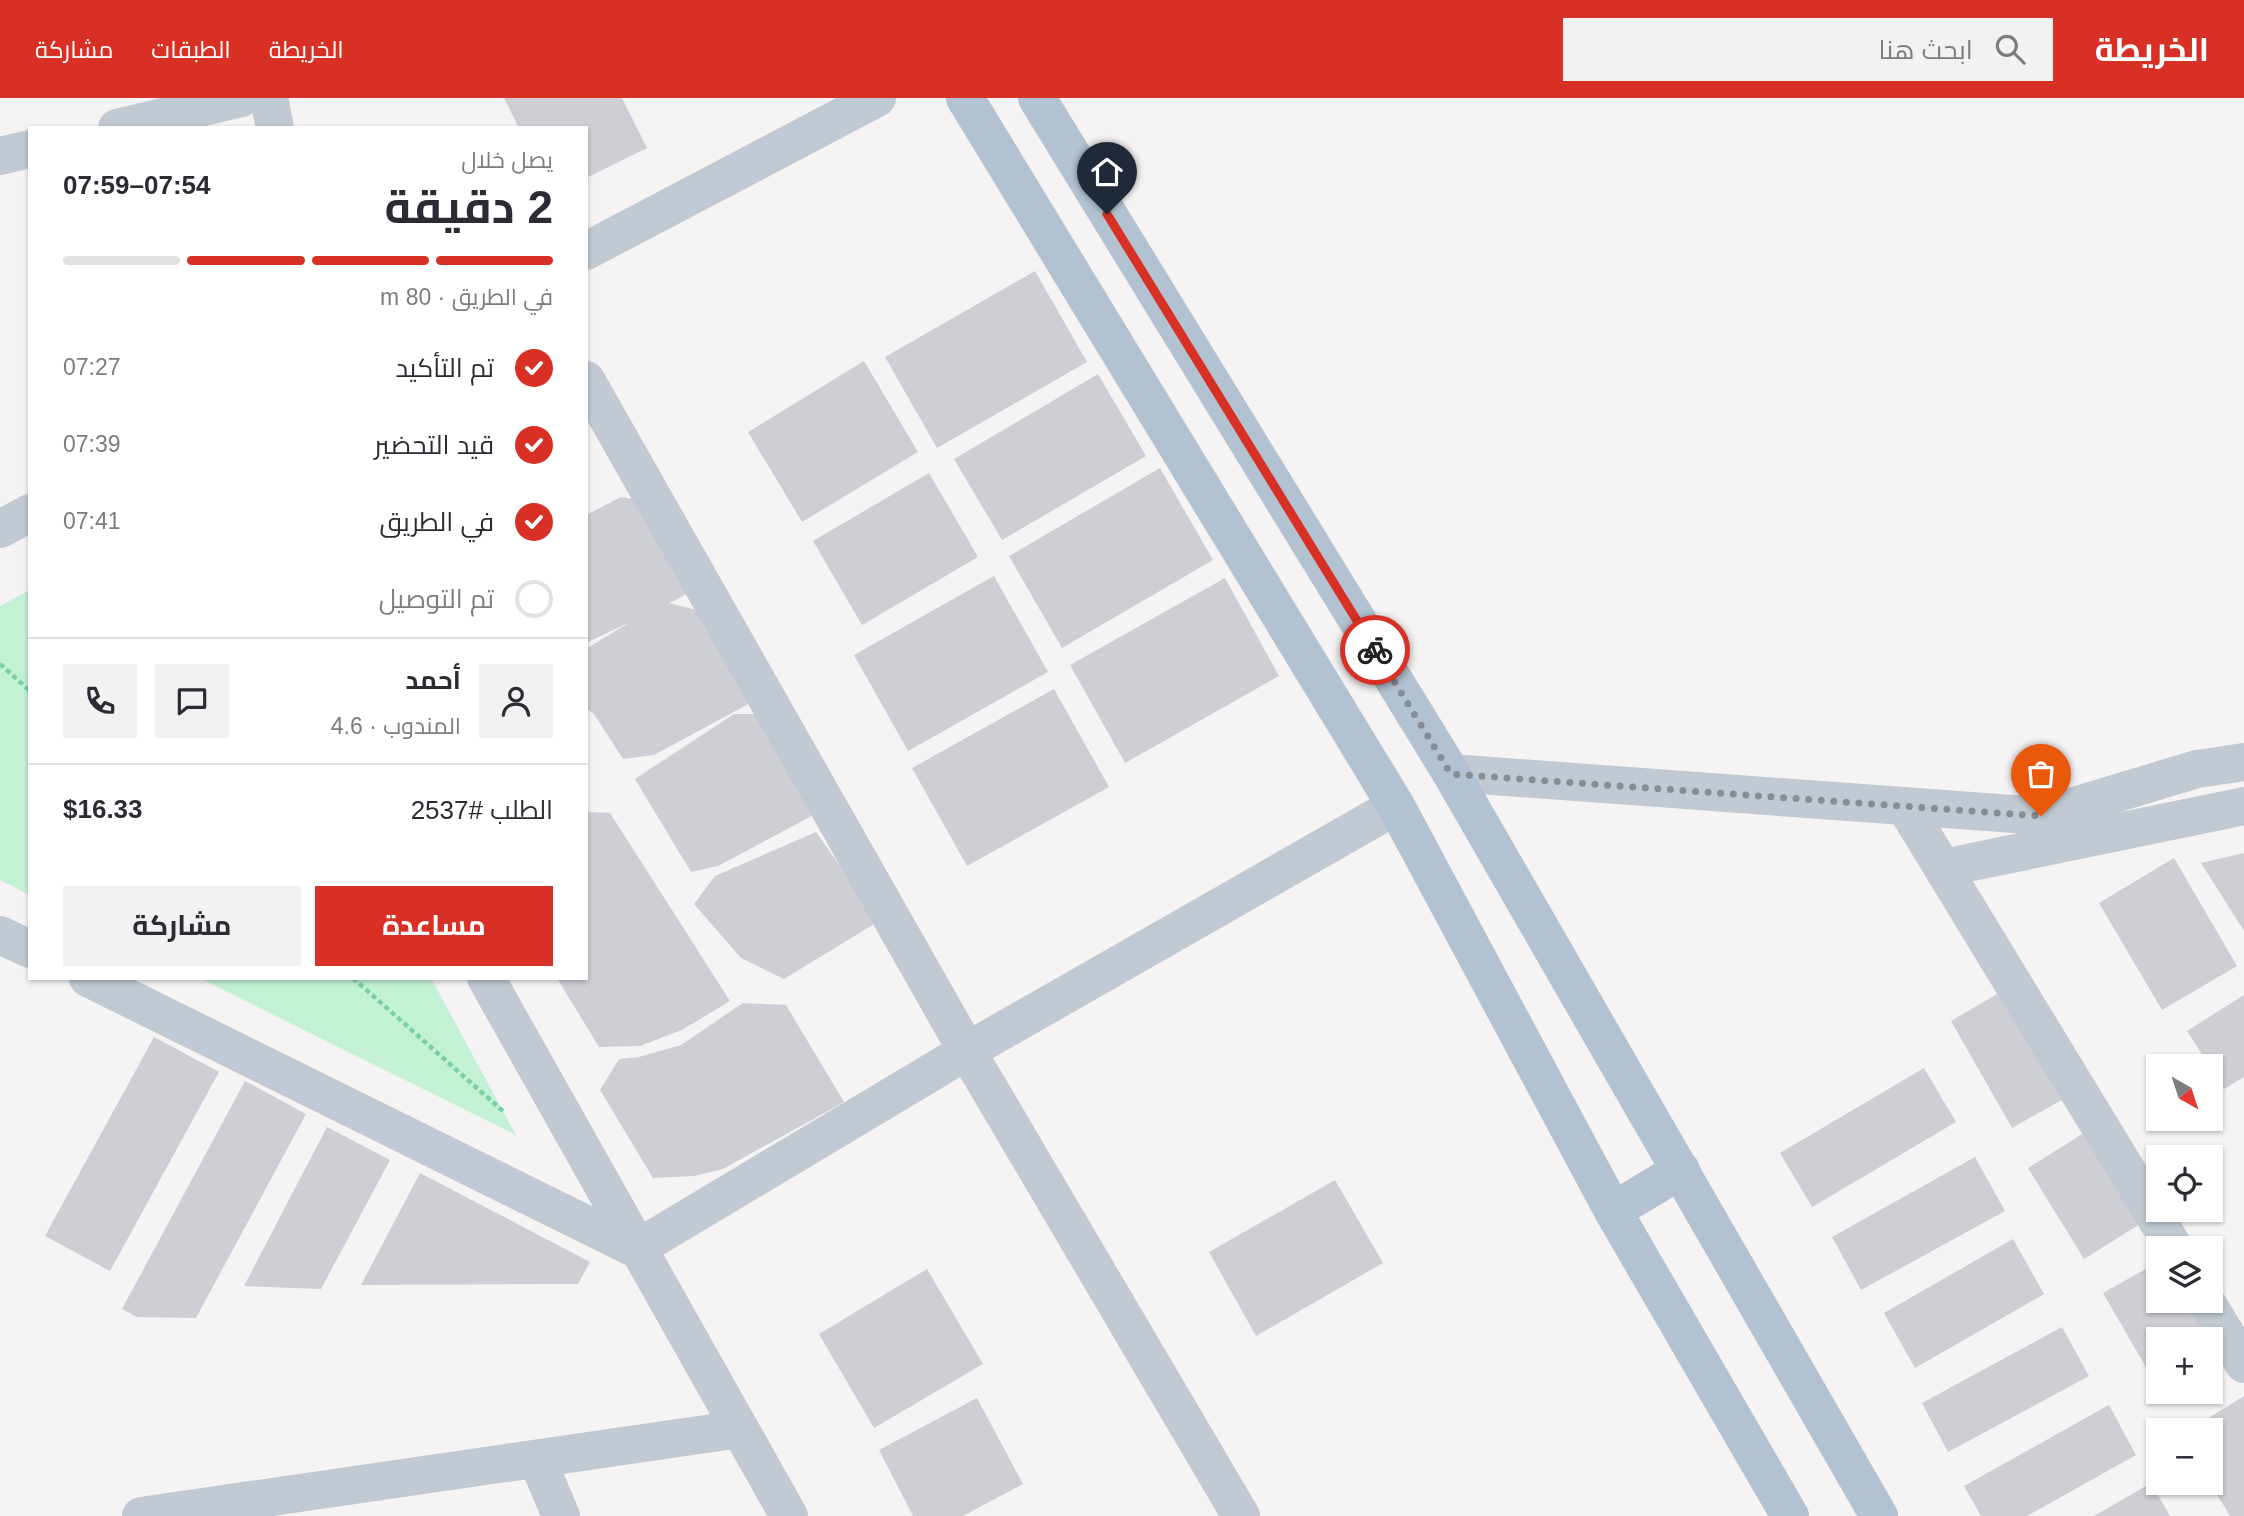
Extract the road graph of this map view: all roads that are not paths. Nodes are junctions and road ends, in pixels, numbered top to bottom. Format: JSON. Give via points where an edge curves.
{"nodes":[{"id":1,"x":242,"y":98,"type":"edge"},
{"id":2,"x":269,"y":98,"type":"edge"},
{"id":3,"x":877,"y":98,"type":"edge"},
{"id":4,"x":965,"y":98,"type":"edge"},
{"id":5,"x":1037,"y":98,"type":"edge"},
{"id":6,"x":125,"y":126,"type":"edge"},
{"id":7,"x":275,"y":126,"type":"edge"},
{"id":8,"x":28,"y":149,"type":"edge"},
{"id":9,"x":0,"y":156,"type":"edge"},
{"id":10,"x":588,"y":250,"type":"edge"},
{"id":11,"x":588,"y":384,"type":"edge"},
{"id":12,"x":28,"y":514,"type":"edge"},
{"id":13,"x":0,"y":529,"type":"edge"},
{"id":14,"x":2244,"y":762,"type":"edge"},
{"id":15,"x":1451,"y":774,"type":"junction"},
{"id":16,"x":1396,"y":806,"type":"junction"},
{"id":17,"x":1905,"y":806,"type":"junction"},
{"id":18,"x":2244,"y":806,"type":"edge"},
{"id":19,"x":1943,"y":868,"type":"junction"},
{"id":20,"x":0,"y":935,"type":"edge"},
{"id":21,"x":28,"y":948,"type":"edge"},
{"id":22,"x":92,"y":980,"type":"edge"},
{"id":23,"x":487,"y":980,"type":"edge"},
{"id":24,"x":967,"y":1051,"type":"junction"},
{"id":25,"x":1681,"y":1170,"type":"junction"},
{"id":26,"x":1613,"y":1211,"type":"junction"},
{"id":27,"x":2167,"y":1236,"type":"edge"},
{"id":28,"x":636,"y":1249,"type":"junction"},
{"id":29,"x":2214,"y":1313,"type":"edge"},
{"id":30,"x":2244,"y":1364,"type":"edge"},
{"id":31,"x":740,"y":1429,"type":"junction"},
{"id":32,"x":537,"y":1459,"type":"junction"},
{"id":33,"x":141,"y":1516,"type":"edge"},
{"id":34,"x":561,"y":1516,"type":"edge"},
{"id":35,"x":789,"y":1516,"type":"edge"},
{"id":36,"x":1241,"y":1516,"type":"edge"},
{"id":37,"x":1790,"y":1516,"type":"edge"},
{"id":38,"x":1879,"y":1516,"type":"edge"}],
"edges":[{"from":1,"to":6,"type":"street"},
{"from":2,"to":7,"type":"street"},
{"from":3,"to":10,"type":"street"},
{"from":4,"to":16,"type":"main road"},
{"from":5,"to":15,"type":"main road"},
{"from":8,"to":9,"type":"street"},
{"from":11,"to":24,"type":"street"},
{"from":12,"to":13,"type":"street"},
{"from":14,"to":17,"type":"street","via":[[2197,769],[2041,816]]},
{"from":15,"to":17,"type":"street"},
{"from":15,"to":25,"type":"main road"},
{"from":16,"to":24,"type":"street"},
{"from":16,"to":26,"type":"main road"},
{"from":17,"to":19,"type":"street"},
{"from":18,"to":19,"type":"street"},
{"from":19,"to":27,"type":"street"},
{"from":20,"to":21,"type":"street"},
{"from":22,"to":28,"type":"street"},
{"from":23,"to":28,"type":"street"},
{"from":24,"to":28,"type":"street"},
{"from":24,"to":36,"type":"street"},
{"from":25,"to":26,"type":"main road"},
{"from":25,"to":38,"type":"main road"},
{"from":26,"to":37,"type":"main road"},
{"from":28,"to":31,"type":"street"},
{"from":29,"to":30,"type":"street"},
{"from":31,"to":32,"type":"street"},
{"from":31,"to":35,"type":"street"},
{"from":32,"to":33,"type":"street"},
{"from":32,"to":34,"type":"street"}]}
